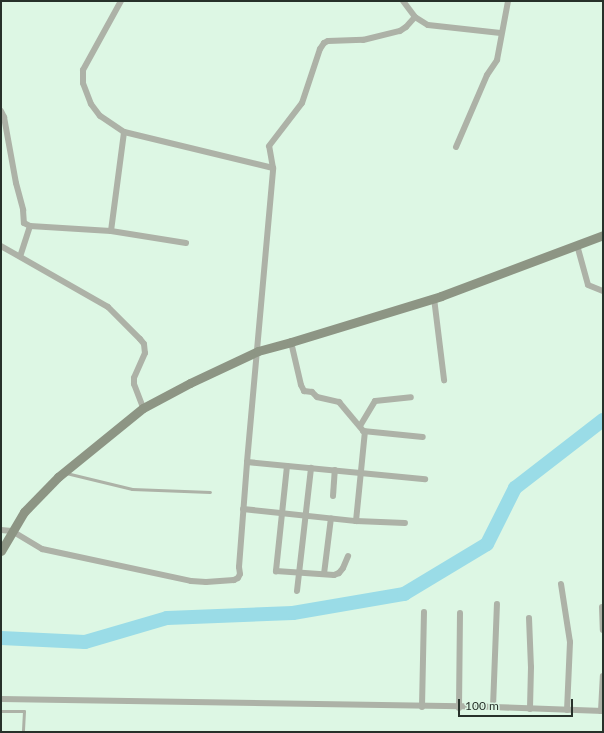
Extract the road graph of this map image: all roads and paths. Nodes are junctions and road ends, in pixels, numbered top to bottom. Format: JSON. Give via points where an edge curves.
{"nodes":[{"id":1,"x":121,"y":1,"type":"edge"},
{"id":2,"x":403,"y":1,"type":"edge"},
{"id":3,"x":508,"y":1,"type":"edge"},
{"id":4,"x":415,"y":17,"type":"junction"},
{"id":5,"x":501,"y":33,"type":"junction"},
{"id":6,"x":1,"y":111,"type":"edge"},
{"id":7,"x":124,"y":132,"type":"junction"},
{"id":8,"x":456,"y":147,"type":"dead end"},
{"id":9,"x":273,"y":168,"type":"junction"},
{"id":10,"x":30,"y":226,"type":"junction"},
{"id":11,"x":111,"y":231,"type":"junction"},
{"id":12,"x":603,"y":235,"type":"edge"},
{"id":13,"x":186,"y":243,"type":"dead end"},
{"id":14,"x":576,"y":245,"type":"junction"},
{"id":15,"x":1,"y":246,"type":"edge"},
{"id":16,"x":20,"y":256,"type":"junction"},
{"id":17,"x":603,"y":291,"type":"edge"},
{"id":18,"x":434,"y":298,"type":"junction"},
{"id":19,"x":291,"y":342,"type":"junction"},
{"id":20,"x":258,"y":351,"type":"junction"},
{"id":21,"x":444,"y":380,"type":"dead end"},
{"id":22,"x":411,"y":397,"type":"dead end"},
{"id":23,"x":143,"y":408,"type":"junction"},
{"id":24,"x":362,"y":429,"type":"junction"},
{"id":25,"x":423,"y":437,"type":"dead end"},
{"id":26,"x":247,"y":462,"type":"junction"},
{"id":27,"x":287,"y":466,"type":"junction"},
{"id":28,"x":311,"y":468,"type":"junction"},
{"id":29,"x":335,"y":470,"type":"junction"},
{"id":30,"x":64,"y":473,"type":"junction"},
{"id":31,"x":360,"y":473,"type":"junction"},
{"id":32,"x":425,"y":479,"type":"dead end"},
{"id":33,"x":210,"y":492,"type":"dead end"},
{"id":34,"x":333,"y":496,"type":"dead end"},
{"id":35,"x":243,"y":509,"type":"junction"},
{"id":36,"x":282,"y":513,"type":"junction"},
{"id":37,"x":306,"y":515,"type":"junction"},
{"id":38,"x":331,"y":518,"type":"junction"},
{"id":39,"x":356,"y":521,"type":"junction"},
{"id":40,"x":405,"y":523,"type":"dead end"},
{"id":41,"x":1,"y":530,"type":"edge"},
{"id":42,"x":12,"y":531,"type":"junction"},
{"id":43,"x":1,"y":551,"type":"edge"},
{"id":44,"x":348,"y":556,"type":"dead end"},
{"id":45,"x":300,"y":572,"type":"junction"},
{"id":46,"x":324,"y":574,"type":"junction"},
{"id":47,"x":561,"y":584,"type":"dead end"},
{"id":48,"x":298,"y":591,"type":"dead end"},
{"id":49,"x":497,"y":604,"type":"dead end"},
{"id":50,"x":602,"y":607,"type":"dead end"},
{"id":51,"x":424,"y":612,"type":"dead end"},
{"id":52,"x":460,"y":613,"type":"dead end"},
{"id":53,"x":529,"y":618,"type":"dead end"},
{"id":54,"x":603,"y":630,"type":"edge"},
{"id":55,"x":603,"y":676,"type":"edge"},
{"id":56,"x":1,"y":699,"type":"edge"},
{"id":57,"x":422,"y":707,"type":"junction"},
{"id":58,"x":494,"y":707,"type":"junction"},
{"id":59,"x":460,"y":708,"type":"junction"},
{"id":60,"x":530,"y":709,"type":"junction"},
{"id":61,"x":567,"y":710,"type":"junction"},
{"id":62,"x":1,"y":711,"type":"edge"},
{"id":63,"x":602,"y":711,"type":"edge"},
{"id":64,"x":23,"y":732,"type":"edge"}],
"edges":[{"from":1,"to":7,"type":"street","via":[[83,70],[83,84],[100,116]]},
{"from":2,"to":4,"type":"street"},
{"from":3,"to":5,"type":"street"},
{"from":4,"to":5,"type":"street","via":[[428,25]]},
{"from":4,"to":9,"type":"street","via":[[400,31],[363,40],[324,43],[302,103],[269,146]]},
{"from":5,"to":8,"type":"street","via":[[497,60],[487,75]]},
{"from":6,"to":10,"type":"street","via":[[24,223]]},
{"from":7,"to":9,"type":"street"},
{"from":7,"to":11,"type":"street"},
{"from":9,"to":20,"type":"street"},
{"from":10,"to":11,"type":"street"},
{"from":10,"to":16,"type":"street"},
{"from":11,"to":13,"type":"street"},
{"from":12,"to":14,"type":"street"},
{"from":14,"to":17,"type":"street","via":[[588,285]]},
{"from":14,"to":18,"type":"street"},
{"from":15,"to":16,"type":"street"},
{"from":16,"to":23,"type":"street","via":[[108,307],[140,339],[144,344],[145,353],[134,378],[134,384]]},
{"from":18,"to":19,"type":"street"},
{"from":18,"to":21,"type":"street"},
{"from":19,"to":20,"type":"street"},
{"from":19,"to":24,"type":"street","via":[[304,391],[312,392],[317,398],[339,402]]},
{"from":20,"to":23,"type":"street"},
{"from":20,"to":26,"type":"street"},
{"from":22,"to":24,"type":"street","via":[[375,401]]},
{"from":23,"to":30,"type":"street"},
{"from":24,"to":25,"type":"street"},
{"from":24,"to":31,"type":"street"},
{"from":26,"to":27,"type":"street"},
{"from":26,"to":35,"type":"street"},
{"from":27,"to":28,"type":"street"},
{"from":27,"to":36,"type":"street"},
{"from":28,"to":29,"type":"street"},
{"from":28,"to":37,"type":"street"},
{"from":29,"to":31,"type":"street"},
{"from":29,"to":34,"type":"street"},
{"from":30,"to":33,"type":"lane","via":[[132,489]]},
{"from":30,"to":42,"type":"street","via":[[24,512]]},
{"from":31,"to":32,"type":"street"},
{"from":31,"to":39,"type":"street"},
{"from":35,"to":36,"type":"street"},
{"from":35,"to":42,"type":"street","via":[[239,576],[234,580],[220,582],[192,581],[42,550]]},
{"from":36,"to":37,"type":"street"},
{"from":36,"to":45,"type":"street","via":[[276,571]]},
{"from":37,"to":38,"type":"street"},
{"from":37,"to":45,"type":"street"},
{"from":38,"to":39,"type":"street"},
{"from":38,"to":46,"type":"street"},
{"from":39,"to":40,"type":"street"},
{"from":41,"to":42,"type":"street"},
{"from":42,"to":43,"type":"street"},
{"from":44,"to":46,"type":"street","via":[[344,568],[339,573]]},
{"from":45,"to":46,"type":"street"},
{"from":45,"to":48,"type":"street"},
{"from":47,"to":61,"type":"street","via":[[570,642]]},
{"from":49,"to":58,"type":"street"},
{"from":50,"to":54,"type":"street"},
{"from":51,"to":57,"type":"street"},
{"from":52,"to":59,"type":"street"},
{"from":53,"to":60,"type":"street"},
{"from":55,"to":63,"type":"street"},
{"from":56,"to":57,"type":"street"},
{"from":57,"to":59,"type":"street"},
{"from":58,"to":59,"type":"street"},
{"from":58,"to":60,"type":"street"},
{"from":60,"to":61,"type":"street"},
{"from":61,"to":63,"type":"street"},
{"from":62,"to":64,"type":"lane","via":[[24,711]]}]}
